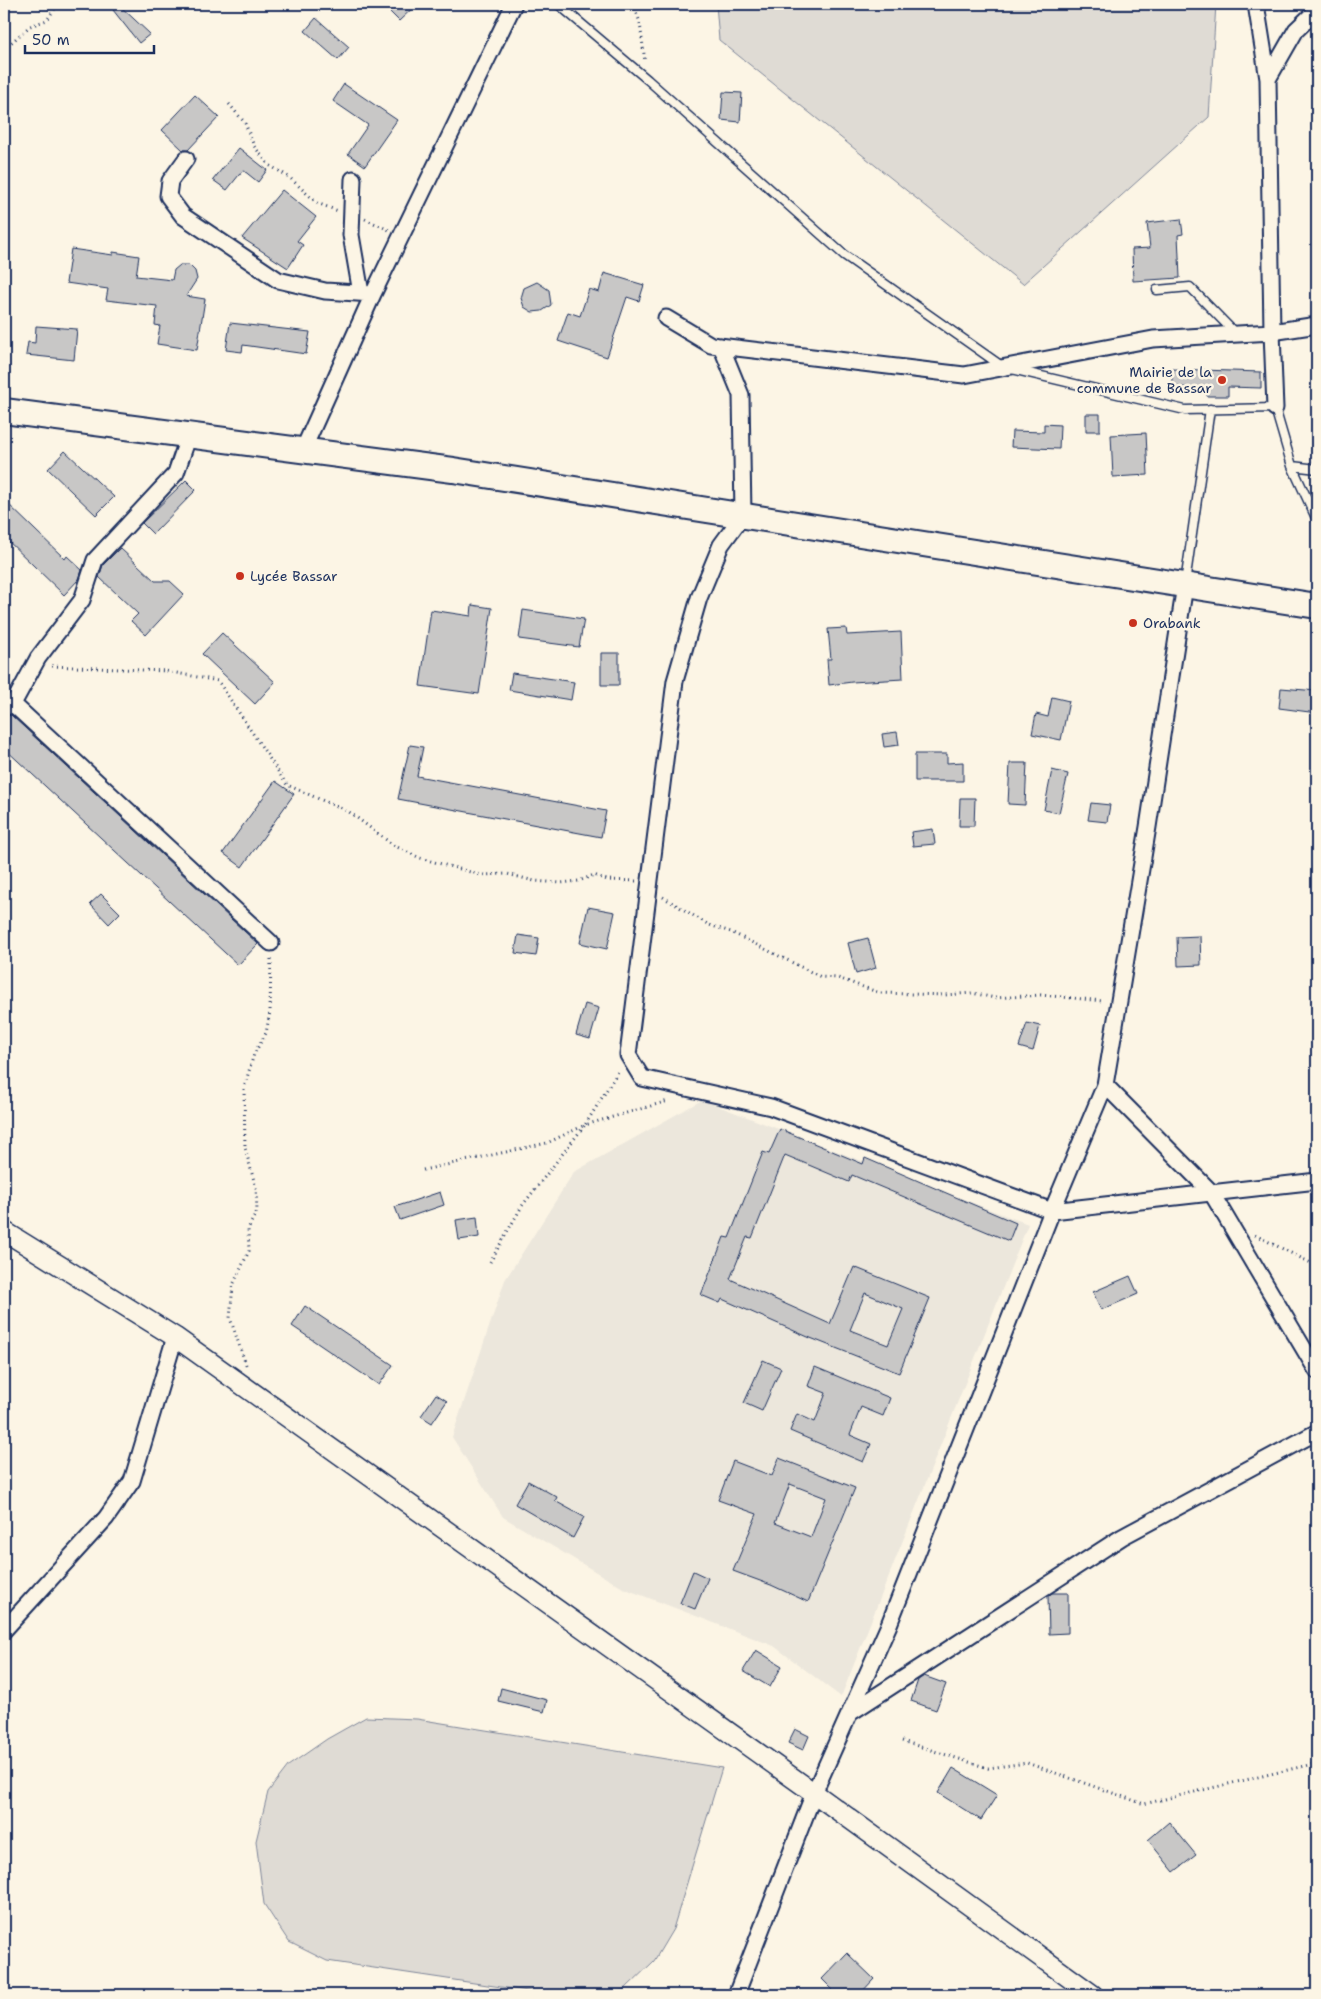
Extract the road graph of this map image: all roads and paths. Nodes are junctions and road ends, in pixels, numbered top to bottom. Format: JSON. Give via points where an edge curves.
{"nodes":[{"id":1,"x":58,"y":4,"type":"edge"},
{"id":2,"x":186,"y":4,"type":"edge"},
{"id":3,"x":514,"y":4,"type":"edge"},
{"id":4,"x":558,"y":4,"type":"edge"},
{"id":5,"x":634,"y":4,"type":"edge"},
{"id":6,"x":1256,"y":4,"type":"edge"},
{"id":7,"x":190,"y":7,"type":"dead end"},
{"id":8,"x":1317,"y":10,"type":"edge"},
{"id":9,"x":4,"y":49,"type":"edge"},
{"id":10,"x":648,"y":80,"type":"junction"},
{"id":11,"x":1268,"y":80,"type":"junction"},
{"id":12,"x":229,"y":104,"type":"dead end"},
{"id":13,"x":186,"y":159,"type":"dead end"},
{"id":14,"x":353,"y":179,"type":"dead end"},
{"id":15,"x":352,"y":216,"type":"junction"},
{"id":16,"x":401,"y":236,"type":"junction"},
{"id":17,"x":1157,"y":290,"type":"dead end"},
{"id":18,"x":367,"y":294,"type":"junction"},
{"id":19,"x":666,"y":318,"type":"dead end"},
{"id":20,"x":1317,"y":325,"type":"edge"},
{"id":21,"x":1272,"y":332,"type":"junction"},
{"id":22,"x":1236,"y":334,"type":"junction"},
{"id":23,"x":720,"y":346,"type":"junction"},
{"id":24,"x":1003,"y":367,"type":"junction"},
{"id":25,"x":1275,"y":408,"type":"junction"},
{"id":26,"x":1210,"y":409,"type":"junction"},
{"id":27,"x":4,"y":411,"type":"edge"},
{"id":28,"x":189,"y":435,"type":"junction"},
{"id":29,"x":303,"y":450,"type":"junction"},
{"id":30,"x":1292,"y":466,"type":"junction"},
{"id":31,"x":1317,"y":469,"type":"edge"},
{"id":32,"x":743,"y":515,"type":"junction"},
{"id":33,"x":1317,"y":520,"type":"edge"},
{"id":34,"x":1185,"y":584,"type":"junction"},
{"id":35,"x":1317,"y":606,"type":"edge"},
{"id":36,"x":34,"y":665,"type":"junction"},
{"id":37,"x":8,"y":706,"type":"edge"},
{"id":38,"x":649,"y":887,"type":"junction"},
{"id":39,"x":271,"y":943,"type":"joint"},
{"id":40,"x":1119,"y":1002,"type":"junction"},
{"id":41,"x":628,"y":1055,"type":"junction"},
{"id":42,"x":1105,"y":1085,"type":"junction"},
{"id":43,"x":703,"y":1092,"type":"junction"},
{"id":44,"x":585,"y":1125,"type":"junction"},
{"id":45,"x":424,"y":1170,"type":"dead end"},
{"id":46,"x":1317,"y":1181,"type":"edge"},
{"id":47,"x":1211,"y":1192,"type":"junction"},
{"id":48,"x":1052,"y":1211,"type":"junction"},
{"id":49,"x":1229,"y":1222,"type":"junction"},
{"id":50,"x":4,"y":1231,"type":"edge"},
{"id":51,"x":490,"y":1262,"type":"dead end"},
{"id":52,"x":1317,"y":1266,"type":"edge"},
{"id":53,"x":175,"y":1337,"type":"junction"},
{"id":54,"x":1317,"y":1371,"type":"edge"},
{"id":55,"x":255,"y":1394,"type":"junction"},
{"id":56,"x":1317,"y":1432,"type":"edge"},
{"id":57,"x":4,"y":1630,"type":"edge"},
{"id":58,"x":850,"y":1713,"type":"junction"},
{"id":59,"x":902,"y":1741,"type":"dead end"},
{"id":60,"x":1317,"y":1763,"type":"edge"},
{"id":61,"x":814,"y":1793,"type":"junction"},
{"id":62,"x":736,"y":1995,"type":"edge"},
{"id":63,"x":1093,"y":1995,"type":"edge"}],
"edges":[{"from":1,"to":9,"type":"path","via":[[47,20],[30,26]]},
{"from":2,"to":7,"type":"path"},
{"from":3,"to":16,"type":"street"},
{"from":4,"to":10,"type":"lane"},
{"from":5,"to":10,"type":"path"},
{"from":6,"to":11,"type":"street"},
{"from":8,"to":11,"type":"street","via":[[1296,30]]},
{"from":10,"to":24,"type":"lane","via":[[844,254]]},
{"from":11,"to":21,"type":"street"},
{"from":12,"to":15,"type":"path","via":[[245,123],[254,146],[269,165],[289,177],[317,203]]},
{"from":13,"to":18,"type":"street","via":[[170,181],[168,196],[183,216],[278,280],[325,291]]},
{"from":14,"to":15,"type":"street"},
{"from":15,"to":16,"type":"path","via":[[375,222]]},
{"from":15,"to":18,"type":"street","via":[[351,236]]},
{"from":16,"to":18,"type":"street"},
{"from":17,"to":22,"type":"lane","via":[[1190,287]]},
{"from":18,"to":29,"type":"street"},
{"from":19,"to":23,"type":"street","via":[[711,345]]},
{"from":20,"to":21,"type":"street"},
{"from":21,"to":22,"type":"street"},
{"from":21,"to":25,"type":"street"},
{"from":22,"to":24,"type":"street","via":[[1153,339]]},
{"from":23,"to":24,"type":"street","via":[[964,375]]},
{"from":23,"to":32,"type":"street","via":[[742,395]]},
{"from":24,"to":26,"type":"lane","via":[[1185,410]]},
{"from":25,"to":26,"type":"lane"},
{"from":25,"to":30,"type":"lane"},
{"from":26,"to":34,"type":"lane"},
{"from":27,"to":28,"type":"main road"},
{"from":28,"to":29,"type":"main road"},
{"from":28,"to":36,"type":"street","via":[[176,473],[95,560],[82,600]]},
{"from":29,"to":32,"type":"main road"},
{"from":30,"to":31,"type":"lane"},
{"from":30,"to":33,"type":"lane"},
{"from":32,"to":34,"type":"main road"},
{"from":32,"to":38,"type":"street","via":[[721,545],[699,598],[676,681]]},
{"from":34,"to":35,"type":"main road"},
{"from":34,"to":40,"type":"street"},
{"from":36,"to":37,"type":"street"},
{"from":36,"to":38,"type":"path","via":[[166,671],[218,681],[286,785],[349,812],[393,845],[420,858],[481,874],[507,874],[534,881],[560,883],[594,875],[607,880],[633,880]]},
{"from":37,"to":39,"type":"street"},
{"from":38,"to":40,"type":"path","via":[[709,925],[731,932],[821,976],[838,978],[880,993],[945,996],[972,993],[995,998],[1041,995]]},
{"from":38,"to":41,"type":"street"},
{"from":39,"to":55,"type":"path","via":[[270,1012],[266,1033],[254,1054],[244,1088],[245,1148],[256,1188],[257,1211],[248,1229],[249,1250],[233,1286],[230,1318]]},
{"from":40,"to":42,"type":"street"},
{"from":41,"to":43,"type":"street","via":[[642,1078]]},
{"from":41,"to":44,"type":"path"},
{"from":42,"to":47,"type":"street"},
{"from":42,"to":48,"type":"street"},
{"from":43,"to":44,"type":"path"},
{"from":43,"to":48,"type":"street","via":[[772,1107]]},
{"from":44,"to":45,"type":"path","via":[[547,1143]]},
{"from":44,"to":51,"type":"path","via":[[522,1206]]},
{"from":46,"to":47,"type":"street"},
{"from":47,"to":48,"type":"street"},
{"from":47,"to":49,"type":"street"},
{"from":48,"to":58,"type":"street","via":[[888,1627]]},
{"from":49,"to":52,"type":"path"},
{"from":49,"to":54,"type":"street"},
{"from":50,"to":53,"type":"street"},
{"from":53,"to":55,"type":"street"},
{"from":53,"to":57,"type":"street","via":[[132,1481],[106,1518]]},
{"from":55,"to":61,"type":"street"},
{"from":56,"to":58,"type":"street","via":[[1122,1537]]},
{"from":58,"to":61,"type":"street"},
{"from":59,"to":60,"type":"path","via":[[988,1768],[1027,1763],[1144,1804]]},
{"from":61,"to":62,"type":"street"},
{"from":61,"to":63,"type":"street"}]}
